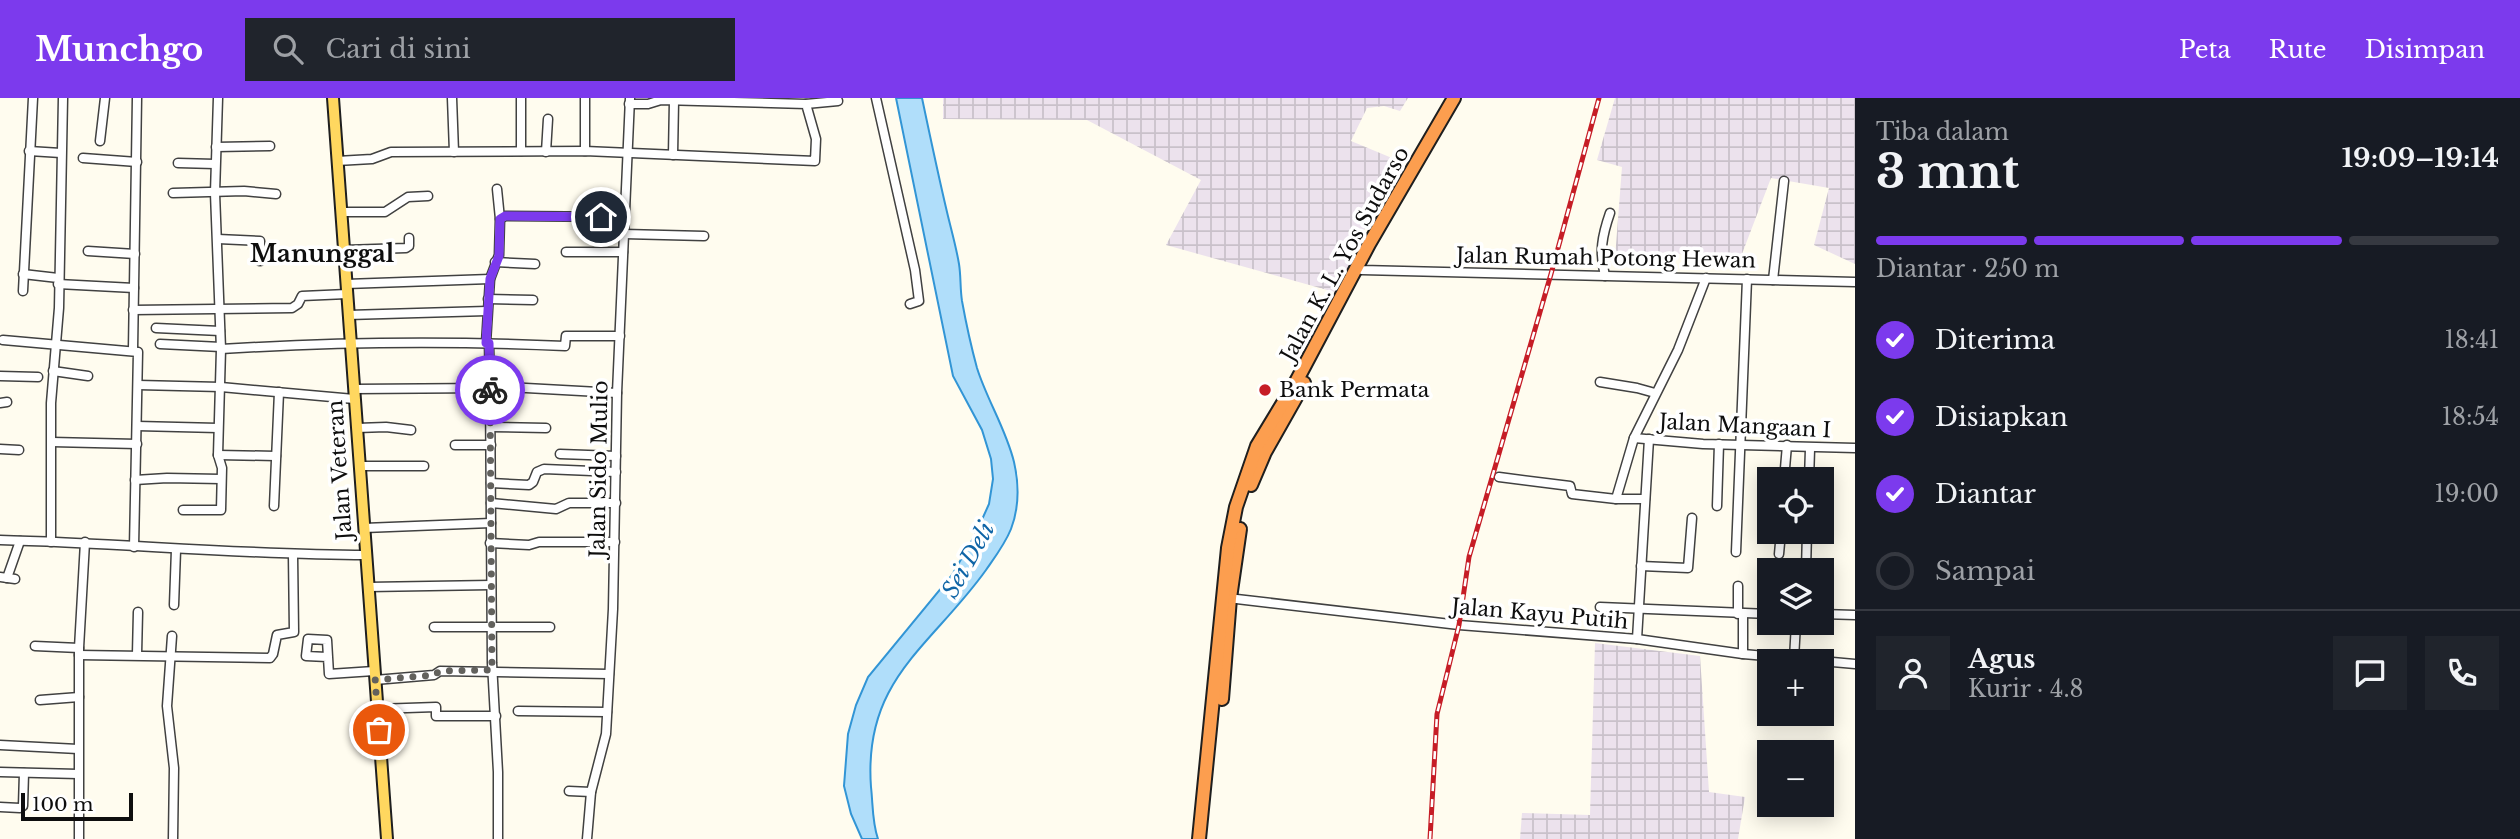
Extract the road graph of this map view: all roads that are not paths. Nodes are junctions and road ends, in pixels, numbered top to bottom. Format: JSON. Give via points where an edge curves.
{"nodes":[{"id":1,"x":33,"y":98,"type":"edge"},
{"id":2,"x":63,"y":98,"type":"edge"},
{"id":3,"x":105,"y":98,"type":"edge"},
{"id":4,"x":137,"y":98,"type":"edge"},
{"id":5,"x":218,"y":98,"type":"edge"},
{"id":6,"x":333,"y":98,"type":"edge"},
{"id":7,"x":452,"y":98,"type":"edge"},
{"id":8,"x":521,"y":98,"type":"edge"},
{"id":9,"x":585,"y":98,"type":"edge"},
{"id":10,"x":876,"y":98,"type":"edge"},
{"id":11,"x":1454,"y":98,"type":"edge"},
{"id":12,"x":1462,"y":98,"type":"edge"},
{"id":13,"x":694,"y":100,"type":"edge"},
{"id":14,"x":630,"y":101,"type":"edge"},
{"id":15,"x":674,"y":101,"type":"junction"},
{"id":16,"x":751,"y":101,"type":"edge"},
{"id":17,"x":838,"y":101,"type":"dead end"},
{"id":18,"x":806,"y":104,"type":"junction"},
{"id":19,"x":548,"y":119,"type":"dead end"},
{"id":20,"x":100,"y":141,"type":"dead end"},
{"id":21,"x":270,"y":146,"type":"dead end"},
{"id":22,"x":216,"y":147,"type":"junction"},
{"id":23,"x":585,"y":150,"type":"junction"},
{"id":24,"x":29,"y":151,"type":"junction"},
{"id":25,"x":521,"y":151,"type":"junction"},
{"id":26,"x":454,"y":152,"type":"junction"},
{"id":27,"x":546,"y":152,"type":"junction"},
{"id":28,"x":628,"y":152,"type":"junction"},
{"id":29,"x":61,"y":153,"type":"junction"},
{"id":30,"x":673,"y":155,"type":"junction"},
{"id":31,"x":83,"y":158,"type":"dead end"},
{"id":32,"x":337,"y":161,"type":"junction"},
{"id":33,"x":137,"y":162,"type":"junction"},
{"id":34,"x":178,"y":163,"type":"dead end"},
{"id":35,"x":215,"y":164,"type":"junction"},
{"id":36,"x":1784,"y":181,"type":"dead end"},
{"id":37,"x":496,"y":189,"type":"dead end"},
{"id":38,"x":173,"y":193,"type":"dead end"},
{"id":39,"x":215,"y":193,"type":"junction"},
{"id":40,"x":276,"y":194,"type":"dead end"},
{"id":41,"x":428,"y":196,"type":"dead end"},
{"id":42,"x":341,"y":212,"type":"junction"},
{"id":43,"x":1610,"y":213,"type":"dead end"},
{"id":44,"x":625,"y":217,"type":"junction"},
{"id":45,"x":500,"y":219,"type":"junction"},
{"id":46,"x":624,"y":234,"type":"junction"},
{"id":47,"x":704,"y":236,"type":"dead end"},
{"id":48,"x":409,"y":237,"type":"dead end"},
{"id":49,"x":218,"y":239,"type":"junction"},
{"id":50,"x":344,"y":250,"type":"junction"},
{"id":51,"x":88,"y":251,"type":"dead end"},
{"id":52,"x":566,"y":252,"type":"dead end"},
{"id":53,"x":623,"y":252,"type":"junction"},
{"id":54,"x":135,"y":254,"type":"junction"},
{"id":55,"x":260,"y":261,"type":"dead end"},
{"id":56,"x":495,"y":262,"type":"junction"},
{"id":57,"x":536,"y":264,"type":"dead end"},
{"id":58,"x":1359,"y":269,"type":"junction"},
{"id":59,"x":23,"y":274,"type":"junction"},
{"id":60,"x":1605,"y":276,"type":"junction"},
{"id":61,"x":1706,"y":278,"type":"junction"},
{"id":62,"x":490,"y":279,"type":"junction"},
{"id":63,"x":1747,"y":279,"type":"junction"},
{"id":64,"x":1773,"y":280,"type":"junction"},
{"id":65,"x":58,"y":281,"type":"junction"},
{"id":66,"x":1855,"y":282,"type":"edge"},
{"id":67,"x":134,"y":288,"type":"junction"},
{"id":68,"x":346,"y":289,"type":"junction"},
{"id":69,"x":23,"y":291,"type":"dead end"},
{"id":70,"x":488,"y":299,"type":"junction"},
{"id":71,"x":533,"y":300,"type":"dead end"},
{"id":72,"x":910,"y":304,"type":"dead end"},
{"id":73,"x":219,"y":308,"type":"junction"},
{"id":74,"x":133,"y":310,"type":"junction"},
{"id":75,"x":487,"y":311,"type":"junction"},
{"id":76,"x":348,"y":315,"type":"junction"},
{"id":77,"x":156,"y":328,"type":"dead end"},
{"id":78,"x":220,"y":331,"type":"junction"},
{"id":79,"x":620,"y":337,"type":"junction"},
{"id":80,"x":3,"y":340,"type":"dead end"},
{"id":81,"x":487,"y":343,"type":"junction"},
{"id":82,"x":160,"y":344,"type":"dead end"},
{"id":83,"x":350,"y":344,"type":"junction"},
{"id":84,"x":57,"y":345,"type":"junction"},
{"id":85,"x":221,"y":348,"type":"junction"},
{"id":86,"x":133,"y":350,"type":"junction"},
{"id":87,"x":53,"y":372,"type":"junction"},
{"id":88,"x":0,"y":376,"type":"edge"},
{"id":89,"x":88,"y":376,"type":"dead end"},
{"id":90,"x":38,"y":377,"type":"dead end"},
{"id":91,"x":1600,"y":382,"type":"dead end"},
{"id":92,"x":138,"y":385,"type":"junction"},
{"id":93,"x":220,"y":387,"type":"junction"},
{"id":94,"x":490,"y":387,"type":"junction"},
{"id":95,"x":279,"y":392,"type":"junction"},
{"id":96,"x":617,"y":393,"type":"junction"},
{"id":97,"x":1655,"y":393,"type":"junction"},
{"id":98,"x":354,"y":394,"type":"junction"},
{"id":99,"x":137,"y":426,"type":"junction"},
{"id":100,"x":491,"y":427,"type":"junction"},
{"id":101,"x":218,"y":428,"type":"junction"},
{"id":102,"x":357,"y":428,"type":"junction"},
{"id":103,"x":546,"y":428,"type":"dead end"},
{"id":104,"x":411,"y":430,"type":"dead end"},
{"id":105,"x":1634,"y":438,"type":"junction"},
{"id":106,"x":1649,"y":439,"type":"junction"},
{"id":107,"x":52,"y":442,"type":"junction"},
{"id":108,"x":137,"y":444,"type":"junction"},
{"id":109,"x":1719,"y":444,"type":"junction"},
{"id":110,"x":1741,"y":444,"type":"junction"},
{"id":111,"x":455,"y":445,"type":"dead end"},
{"id":112,"x":491,"y":445,"type":"junction"},
{"id":113,"x":1787,"y":445,"type":"junction"},
{"id":114,"x":207,"y":448,"type":"dead end"},
{"id":115,"x":1855,"y":448,"type":"edge"},
{"id":116,"x":0,"y":449,"type":"edge"},
{"id":117,"x":1810,"y":449,"type":"junction"},
{"id":118,"x":19,"y":450,"type":"dead end"},
{"id":119,"x":218,"y":452,"type":"junction"},
{"id":120,"x":560,"y":454,"type":"dead end"},
{"id":121,"x":276,"y":456,"type":"junction"},
{"id":122,"x":616,"y":456,"type":"junction"},
{"id":123,"x":359,"y":466,"type":"junction"},
{"id":124,"x":424,"y":466,"type":"dead end"},
{"id":125,"x":1785,"y":467,"type":"edge"},
{"id":126,"x":1809,"y":467,"type":"edge"},
{"id":127,"x":616,"y":472,"type":"junction"},
{"id":128,"x":1499,"y":477,"type":"dead end"},
{"id":129,"x":221,"y":479,"type":"junction"},
{"id":130,"x":135,"y":480,"type":"junction"},
{"id":131,"x":491,"y":482,"type":"junction"},
{"id":132,"x":1616,"y":499,"type":"junction"},
{"id":133,"x":1645,"y":499,"type":"junction"},
{"id":134,"x":491,"y":503,"type":"junction"},
{"id":135,"x":616,"y":503,"type":"junction"},
{"id":136,"x":274,"y":506,"type":"dead end"},
{"id":137,"x":1717,"y":506,"type":"dead end"},
{"id":138,"x":183,"y":510,"type":"dead end"},
{"id":139,"x":1692,"y":518,"type":"dead end"},
{"id":140,"x":491,"y":523,"type":"junction"},
{"id":141,"x":364,"y":528,"type":"junction"},
{"id":142,"x":0,"y":540,"type":"edge"},
{"id":143,"x":20,"y":541,"type":"junction"},
{"id":144,"x":51,"y":541,"type":"junction"},
{"id":145,"x":85,"y":542,"type":"junction"},
{"id":146,"x":615,"y":542,"type":"junction"},
{"id":147,"x":490,"y":543,"type":"junction"},
{"id":148,"x":1780,"y":544,"type":"edge"},
{"id":149,"x":134,"y":547,"type":"junction"},
{"id":150,"x":176,"y":550,"type":"junction"},
{"id":151,"x":1736,"y":552,"type":"dead end"},
{"id":152,"x":1779,"y":554,"type":"dead end"},
{"id":153,"x":293,"y":555,"type":"junction"},
{"id":154,"x":366,"y":555,"type":"junction"},
{"id":155,"x":1641,"y":566,"type":"junction"},
{"id":156,"x":7,"y":578,"type":"edge"},
{"id":157,"x":491,"y":585,"type":"junction"},
{"id":158,"x":1738,"y":586,"type":"dead end"},
{"id":159,"x":368,"y":587,"type":"junction"},
{"id":160,"x":1226,"y":598,"type":"junction"},
{"id":161,"x":174,"y":605,"type":"dead end"},
{"id":162,"x":1600,"y":607,"type":"dead end"},
{"id":163,"x":1639,"y":610,"type":"junction"},
{"id":164,"x":138,"y":612,"type":"dead end"},
{"id":165,"x":1741,"y":614,"type":"junction"},
{"id":166,"x":1757,"y":614,"type":"edge"},
{"id":167,"x":1834,"y":614,"type":"edge"},
{"id":168,"x":1855,"y":615,"type":"edge"},
{"id":169,"x":492,"y":626,"type":"junction"},
{"id":170,"x":550,"y":626,"type":"dead end"},
{"id":171,"x":434,"y":627,"type":"dead end"},
{"id":172,"x":172,"y":636,"type":"dead end"},
{"id":173,"x":1637,"y":639,"type":"junction"},
{"id":174,"x":35,"y":646,"type":"dead end"},
{"id":175,"x":79,"y":652,"type":"junction"},
{"id":176,"x":138,"y":654,"type":"junction"},
{"id":177,"x":1742,"y":654,"type":"junction"},
{"id":178,"x":1757,"y":655,"type":"edge"},
{"id":179,"x":170,"y":656,"type":"junction"},
{"id":180,"x":327,"y":657,"type":"dead end"},
{"id":181,"x":1834,"y":662,"type":"edge"},
{"id":182,"x":1855,"y":664,"type":"edge"},
{"id":183,"x":492,"y":670,"type":"junction"},
{"id":184,"x":609,"y":674,"type":"junction"},
{"id":185,"x":374,"y":675,"type":"junction"},
{"id":186,"x":79,"y":697,"type":"junction"},
{"id":187,"x":40,"y":700,"type":"dead end"},
{"id":188,"x":377,"y":709,"type":"junction"},
{"id":189,"x":518,"y":711,"type":"dead end"},
{"id":190,"x":607,"y":712,"type":"junction"},
{"id":191,"x":496,"y":716,"type":"junction"},
{"id":192,"x":0,"y":745,"type":"edge"},
{"id":193,"x":78,"y":749,"type":"junction"},
{"id":194,"x":0,"y":772,"type":"edge"},
{"id":195,"x":24,"y":773,"type":"junction"},
{"id":196,"x":78,"y":774,"type":"junction"},
{"id":197,"x":569,"y":792,"type":"dead end"},
{"id":198,"x":591,"y":792,"type":"junction"},
{"id":199,"x":0,"y":807,"type":"edge"},
{"id":200,"x":79,"y":839,"type":"edge"},
{"id":201,"x":173,"y":839,"type":"edge"},
{"id":202,"x":387,"y":839,"type":"edge"},
{"id":203,"x":498,"y":839,"type":"edge"},
{"id":204,"x":587,"y":839,"type":"edge"},
{"id":205,"x":1199,"y":839,"type":"edge"},
{"id":206,"x":1208,"y":839,"type":"edge"}],
"edges":[{"from":1,"to":24,"type":"street"},
{"from":2,"to":29,"type":"street"},
{"from":3,"to":20,"type":"street"},
{"from":4,"to":33,"type":"street"},
{"from":5,"to":22,"type":"street"},
{"from":6,"to":32,"type":"main road","name":"Jalan Veteran"},
{"from":7,"to":26,"type":"street"},
{"from":8,"to":25,"type":"street"},
{"from":9,"to":23,"type":"street"},
{"from":10,"to":72,"type":"street","via":[[915,270],[919,301]]},
{"from":11,"to":58,"type":"highway","name":"Jalan K. L. Yos Sudarso"},
{"from":12,"to":58,"type":"highway","name":"Jalan K. L. Yos Sudarso"},
{"from":13,"to":15,"type":"street"},
{"from":13,"to":16,"type":"street"},
{"from":14,"to":15,"type":"street"},
{"from":14,"to":28,"type":"street","name":"Jalan Sido Mulio"},
{"from":15,"to":30,"type":"street"},
{"from":16,"to":18,"type":"street"},
{"from":17,"to":18,"type":"street"},
{"from":18,"to":30,"type":"street","via":[[816,139],[815,161]]},
{"from":19,"to":27,"type":"street"},
{"from":21,"to":22,"type":"street"},
{"from":22,"to":35,"type":"street"},
{"from":23,"to":27,"type":"street"},
{"from":23,"to":28,"type":"street"},
{"from":24,"to":29,"type":"street"},
{"from":24,"to":59,"type":"street"},
{"from":25,"to":26,"type":"street"},
{"from":25,"to":27,"type":"street"},
{"from":26,"to":32,"type":"street","via":[[385,152],[372,159]]},
{"from":28,"to":30,"type":"street"},
{"from":28,"to":44,"type":"street","name":"Jalan Sido Mulio"},
{"from":29,"to":65,"type":"street"},
{"from":31,"to":33,"type":"street"},
{"from":32,"to":42,"type":"main road","name":"Jalan Veteran"},
{"from":33,"to":54,"type":"street"},
{"from":34,"to":35,"type":"street"},
{"from":35,"to":39,"type":"street"},
{"from":36,"to":64,"type":"street"},
{"from":37,"to":45,"type":"street"},
{"from":38,"to":39,"type":"street"},
{"from":39,"to":40,"type":"street"},
{"from":39,"to":49,"type":"street"},
{"from":41,"to":42,"type":"street","via":[[408,197],[385,212]]},
{"from":42,"to":50,"type":"main road","name":"Jalan Veteran"},
{"from":43,"to":60,"type":"street","via":[[1601,240]]},
{"from":44,"to":45,"type":"street"},
{"from":44,"to":46,"type":"street","name":"Jalan Sido Mulio"},
{"from":45,"to":56,"type":"street"},
{"from":46,"to":47,"type":"street"},
{"from":46,"to":53,"type":"street","name":"Jalan Sido Mulio"},
{"from":48,"to":50,"type":"street","via":[[406,248]]},
{"from":49,"to":55,"type":"street","via":[[260,241]]},
{"from":49,"to":73,"type":"street"},
{"from":50,"to":68,"type":"main road","name":"Jalan Veteran"},
{"from":51,"to":54,"type":"street"},
{"from":52,"to":53,"type":"street"},
{"from":53,"to":79,"type":"street","name":"Jalan Sido Mulio"},
{"from":54,"to":67,"type":"street"},
{"from":56,"to":57,"type":"street"},
{"from":56,"to":62,"type":"street"},
{"from":58,"to":60,"type":"street","name":"Jalan Rumah Potong Hewan"},
{"from":58,"to":160,"type":"highway","name":"Jalan K. L. Yos Sudarso","via":[[1252,483]]},
{"from":59,"to":65,"type":"street"},
{"from":59,"to":69,"type":"street"},
{"from":60,"to":61,"type":"street","name":"Jalan Rumah Potong Hewan"},
{"from":61,"to":63,"type":"street","name":"Jalan Rumah Potong Hewan"},
{"from":61,"to":97,"type":"street","via":[[1678,350]]},
{"from":62,"to":68,"type":"street"},
{"from":62,"to":70,"type":"street"},
{"from":63,"to":64,"type":"street","name":"Jalan Rumah Potong Hewan"},
{"from":63,"to":110,"type":"street"},
{"from":64,"to":66,"type":"street","name":"Jalan Rumah Potong Hewan"},
{"from":65,"to":67,"type":"street"},
{"from":65,"to":84,"type":"street"},
{"from":67,"to":74,"type":"street"},
{"from":68,"to":73,"type":"street","via":[[302,296],[292,308]]},
{"from":68,"to":76,"type":"main road","name":"Jalan Veteran"},
{"from":70,"to":71,"type":"street"},
{"from":70,"to":75,"type":"street"},
{"from":73,"to":74,"type":"street"},
{"from":73,"to":78,"type":"street"},
{"from":74,"to":86,"type":"street"},
{"from":75,"to":76,"type":"street"},
{"from":75,"to":81,"type":"street"},
{"from":76,"to":83,"type":"main road","name":"Jalan Veteran"},
{"from":77,"to":78,"type":"street"},
{"from":78,"to":85,"type":"street"},
{"from":79,"to":81,"type":"street","via":[[566,336],[565,346]]},
{"from":79,"to":96,"type":"street","name":"Jalan Sido Mulio"},
{"from":80,"to":84,"type":"street"},
{"from":81,"to":83,"type":"street"},
{"from":81,"to":94,"type":"street"},
{"from":82,"to":85,"type":"street"},
{"from":83,"to":85,"type":"street"},
{"from":83,"to":98,"type":"main road","name":"Jalan Veteran"},
{"from":84,"to":86,"type":"street"},
{"from":84,"to":87,"type":"street"},
{"from":85,"to":93,"type":"street"},
{"from":86,"to":92,"type":"street","via":[[138,352]]},
{"from":87,"to":89,"type":"street"},
{"from":87,"to":107,"type":"street"},
{"from":88,"to":90,"type":"street"},
{"from":91,"to":97,"type":"street"},
{"from":92,"to":93,"type":"street"},
{"from":92,"to":99,"type":"street"},
{"from":93,"to":95,"type":"street"},
{"from":93,"to":101,"type":"street"},
{"from":94,"to":96,"type":"street"},
{"from":94,"to":98,"type":"street"},
{"from":94,"to":100,"type":"street"},
{"from":95,"to":98,"type":"street"},
{"from":95,"to":121,"type":"street"},
{"from":96,"to":122,"type":"street","name":"Jalan Sido Mulio"},
{"from":97,"to":105,"type":"street"},
{"from":98,"to":102,"type":"main road","name":"Jalan Veteran"},
{"from":99,"to":101,"type":"street"},
{"from":99,"to":108,"type":"street"},
{"from":100,"to":103,"type":"street"},
{"from":100,"to":112,"type":"street"},
{"from":101,"to":119,"type":"street"},
{"from":102,"to":104,"type":"street"},
{"from":102,"to":123,"type":"main road","name":"Jalan Veteran"},
{"from":105,"to":106,"type":"street","name":"Jalan Mangaan I"},
{"from":105,"to":132,"type":"street"},
{"from":106,"to":109,"type":"street","name":"Jalan Mangaan I"},
{"from":106,"to":133,"type":"street"},
{"from":107,"to":108,"type":"street"},
{"from":107,"to":144,"type":"street"},
{"from":108,"to":130,"type":"street"},
{"from":109,"to":110,"type":"street","name":"Jalan Mangaan I"},
{"from":109,"to":137,"type":"street"},
{"from":110,"to":113,"type":"street","name":"Jalan Mangaan I"},
{"from":110,"to":151,"type":"street"},
{"from":111,"to":112,"type":"street"},
{"from":112,"to":131,"type":"street"},
{"from":113,"to":117,"type":"street","name":"Jalan Mangaan I"},
{"from":113,"to":125,"type":"street"},
{"from":114,"to":119,"type":"street"},
{"from":115,"to":117,"type":"street","name":"Jalan Mangaan I"},
{"from":116,"to":118,"type":"street"},
{"from":117,"to":126,"type":"street"},
{"from":119,"to":121,"type":"street"},
{"from":119,"to":129,"type":"street"},
{"from":120,"to":122,"type":"street"},
{"from":121,"to":136,"type":"street"},
{"from":122,"to":127,"type":"street","name":"Jalan Sido Mulio"},
{"from":123,"to":124,"type":"street"},
{"from":123,"to":141,"type":"main road","name":"Jalan Veteran"},
{"from":127,"to":131,"type":"street","via":[[544,469],[529,485]]},
{"from":127,"to":135,"type":"street","name":"Jalan Sido Mulio"},
{"from":128,"to":132,"type":"street","via":[[1565,485],[1571,487],[1572,494]]},
{"from":129,"to":130,"type":"street"},
{"from":129,"to":138,"type":"street","via":[[221,510]]},
{"from":130,"to":149,"type":"street"},
{"from":131,"to":134,"type":"street"},
{"from":132,"to":133,"type":"street"},
{"from":133,"to":155,"type":"street"},
{"from":134,"to":135,"type":"street","via":[[556,509],[569,503]]},
{"from":134,"to":140,"type":"street"},
{"from":135,"to":146,"type":"street","name":"Jalan Sido Mulio"},
{"from":139,"to":155,"type":"street","via":[[1688,568]]},
{"from":140,"to":141,"type":"street"},
{"from":140,"to":147,"type":"street"},
{"from":141,"to":154,"type":"main road","name":"Jalan Veteran"},
{"from":142,"to":143,"type":"street"},
{"from":143,"to":144,"type":"street"},
{"from":143,"to":156,"type":"street"},
{"from":144,"to":145,"type":"street"},
{"from":145,"to":149,"type":"street"},
{"from":145,"to":175,"type":"street"},
{"from":146,"to":147,"type":"street"},
{"from":146,"to":184,"type":"street","name":"Jalan Sido Mulio"},
{"from":147,"to":157,"type":"street"},
{"from":148,"to":152,"type":"street"},
{"from":149,"to":150,"type":"street"},
{"from":150,"to":153,"type":"street"},
{"from":150,"to":161,"type":"street"},
{"from":153,"to":154,"type":"street"},
{"from":153,"to":179,"type":"street","via":[[294,632],[277,635],[270,658]]},
{"from":154,"to":159,"type":"main road","name":"Jalan Veteran"},
{"from":155,"to":163,"type":"street"},
{"from":157,"to":159,"type":"street"},
{"from":157,"to":169,"type":"street"},
{"from":158,"to":165,"type":"street"},
{"from":159,"to":185,"type":"main road","name":"Jalan Veteran"},
{"from":160,"to":173,"type":"street","name":"Jalan Kayu Putih","via":[[1459,625]]},
{"from":160,"to":205,"type":"highway","name":"Jalan K. L. Yos Sudarso"},
{"from":160,"to":206,"type":"highway","name":"Jalan K. L. Yos Sudarso","via":[[1229,635]]},
{"from":162,"to":163,"type":"street"},
{"from":163,"to":165,"type":"street"},
{"from":163,"to":173,"type":"street"},
{"from":164,"to":176,"type":"street"},
{"from":165,"to":166,"type":"street"},
{"from":165,"to":177,"type":"street"},
{"from":167,"to":168,"type":"street"},
{"from":169,"to":170,"type":"street"},
{"from":169,"to":171,"type":"street"},
{"from":169,"to":183,"type":"street"},
{"from":172,"to":179,"type":"street"},
{"from":173,"to":177,"type":"street","name":"Jalan Kayu Putih"},
{"from":174,"to":175,"type":"street"},
{"from":175,"to":176,"type":"street"},
{"from":175,"to":186,"type":"street"},
{"from":176,"to":179,"type":"street"},
{"from":177,"to":178,"type":"street","name":"Jalan Kayu Putih"},
{"from":179,"to":201,"type":"street","via":[[167,706],[174,768]]},
{"from":180,"to":185,"type":"street","via":[[329,674]]},
{"from":181,"to":182,"type":"street","name":"Jalan Kayu Putih"},
{"from":183,"to":184,"type":"street"},
{"from":183,"to":185,"type":"street"},
{"from":183,"to":191,"type":"street"},
{"from":184,"to":190,"type":"street","name":"Jalan Sido Mulio"},
{"from":185,"to":188,"type":"main road","name":"Jalan Veteran"},
{"from":186,"to":187,"type":"street"},
{"from":186,"to":193,"type":"street"},
{"from":188,"to":191,"type":"street","via":[[436,707],[436,716]]},
{"from":188,"to":202,"type":"main road","name":"Jalan Veteran"},
{"from":189,"to":190,"type":"street"},
{"from":190,"to":198,"type":"street","name":"Jalan Sido Mulio","via":[[607,734]]},
{"from":191,"to":203,"type":"street"},
{"from":192,"to":193,"type":"street"},
{"from":193,"to":196,"type":"street"},
{"from":194,"to":195,"type":"street"},
{"from":195,"to":196,"type":"street"},
{"from":195,"to":199,"type":"street","via":[[23,806]]},
{"from":196,"to":200,"type":"street"},
{"from":197,"to":198,"type":"street"},
{"from":198,"to":204,"type":"street","name":"Jalan Sido Mulio"}]}
